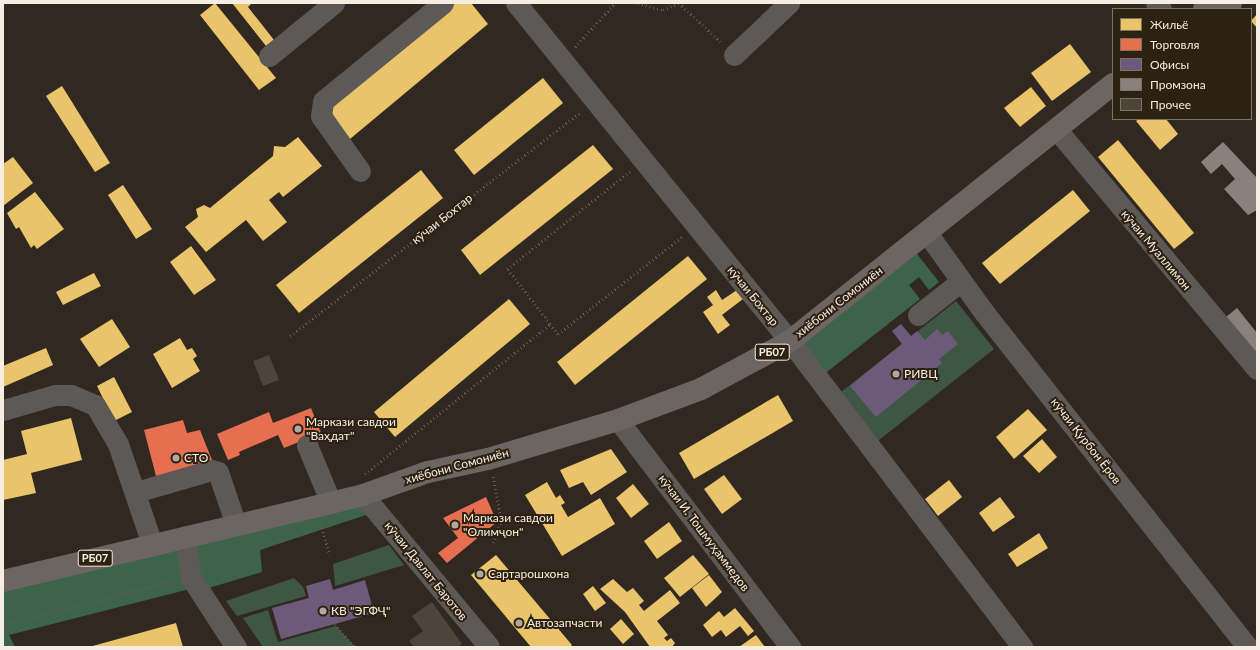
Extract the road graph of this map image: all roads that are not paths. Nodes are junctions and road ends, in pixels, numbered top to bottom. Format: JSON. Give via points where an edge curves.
{"nodes":[{"id":1,"x":334,"y":3,"type":"edge"},
{"id":2,"x":443,"y":3,"type":"edge"},
{"id":3,"x":516,"y":3,"type":"edge"},
{"id":4,"x":789,"y":3,"type":"edge"},
{"id":5,"x":734,"y":55,"type":"road end"},
{"id":6,"x":269,"y":56,"type":"dead end"},
{"id":7,"x":1112,"y":85,"type":"edge"},
{"id":8,"x":1112,"y":100,"type":"edge"},
{"id":9,"x":1061,"y":135,"type":"junction"},
{"id":10,"x":360,"y":171,"type":"dead end"},
{"id":11,"x":932,"y":239,"type":"junction"},
{"id":12,"x":961,"y":281,"type":"junction"},
{"id":13,"x":918,"y":315,"type":"dead end"},
{"id":14,"x":793,"y":346,"type":"junction"},
{"id":15,"x":1257,"y":369,"type":"edge"},
{"id":16,"x":3,"y":410,"type":"edge"},
{"id":17,"x":621,"y":425,"type":"junction"},
{"id":18,"x":307,"y":445,"type":"dead end"},
{"id":19,"x":361,"y":487,"type":"junction"},
{"id":20,"x":136,"y":492,"type":"junction"},
{"id":21,"x":324,"y":504,"type":"junction"},
{"id":22,"x":236,"y":525,"type":"junction"},
{"id":23,"x":186,"y":536,"type":"junction"},
{"id":24,"x":152,"y":544,"type":"junction"},
{"id":25,"x":3,"y":581,"type":"edge"},
{"id":26,"x":236,"y":647,"type":"edge"},
{"id":27,"x":489,"y":647,"type":"edge"},
{"id":28,"x":790,"y":647,"type":"edge"},
{"id":29,"x":1022,"y":647,"type":"edge"},
{"id":30,"x":1248,"y":647,"type":"edge"}],
"edges":[{"from":1,"to":6,"type":"street"},
{"from":2,"to":10,"type":"street","via":[[323,101],[321,116]]},
{"from":3,"to":14,"type":"street","name":"кӯчаи Бохтар"},
{"from":4,"to":5,"type":"street"},
{"from":7,"to":9,"type":"highway","name":"хиёбони Сомониён","number":"РБ07"},
{"from":8,"to":9,"type":"highway","name":"хиёбони Сомониён","number":"РБ07"},
{"from":9,"to":11,"type":"highway","name":"хиёбони Сомониён","number":"РБ07"},
{"from":9,"to":15,"type":"street","name":"кӯчаи Муаллимон"},
{"from":11,"to":12,"type":"street","name":"кӯчаи Қурбон Ёров"},
{"from":11,"to":14,"type":"highway","name":"хиёбони Сомониён","number":"РБ07"},
{"from":12,"to":13,"type":"street"},
{"from":12,"to":30,"type":"street","name":"кӯчаи Қурбон Ёров"},
{"from":14,"to":17,"type":"highway","name":"хиёбони Сомониён","number":"РБ07"},
{"from":14,"to":29,"type":"street","name":"кӯчаи Бохтар"},
{"from":16,"to":20,"type":"street","via":[[55,395],[85,398],[95,405],[105,420]]},
{"from":17,"to":19,"type":"highway","name":"хиёбони Сомониён","number":"РБ07","via":[[488,459]]},
{"from":17,"to":19,"type":"highway","name":"хиёбони Сомониён","number":"РБ07","via":[[491,469],[434,484]]},
{"from":17,"to":28,"type":"street","name":"кӯчаи И. Тошмуҳаммедов"},
{"from":18,"to":21,"type":"street"},
{"from":19,"to":21,"type":"highway","number":"РБ07"},
{"from":19,"to":27,"type":"street","name":"кӯчаи Давлат Баротов"},
{"from":20,"to":22,"type":"street","via":[[211,470],[218,472]]},
{"from":20,"to":24,"type":"street"},
{"from":21,"to":22,"type":"highway","number":"РБ07"},
{"from":22,"to":23,"type":"highway","number":"РБ07"},
{"from":23,"to":24,"type":"highway","number":"РБ07"},
{"from":23,"to":26,"type":"street","via":[[190,576]]},
{"from":24,"to":25,"type":"highway","number":"РБ07"}]}
